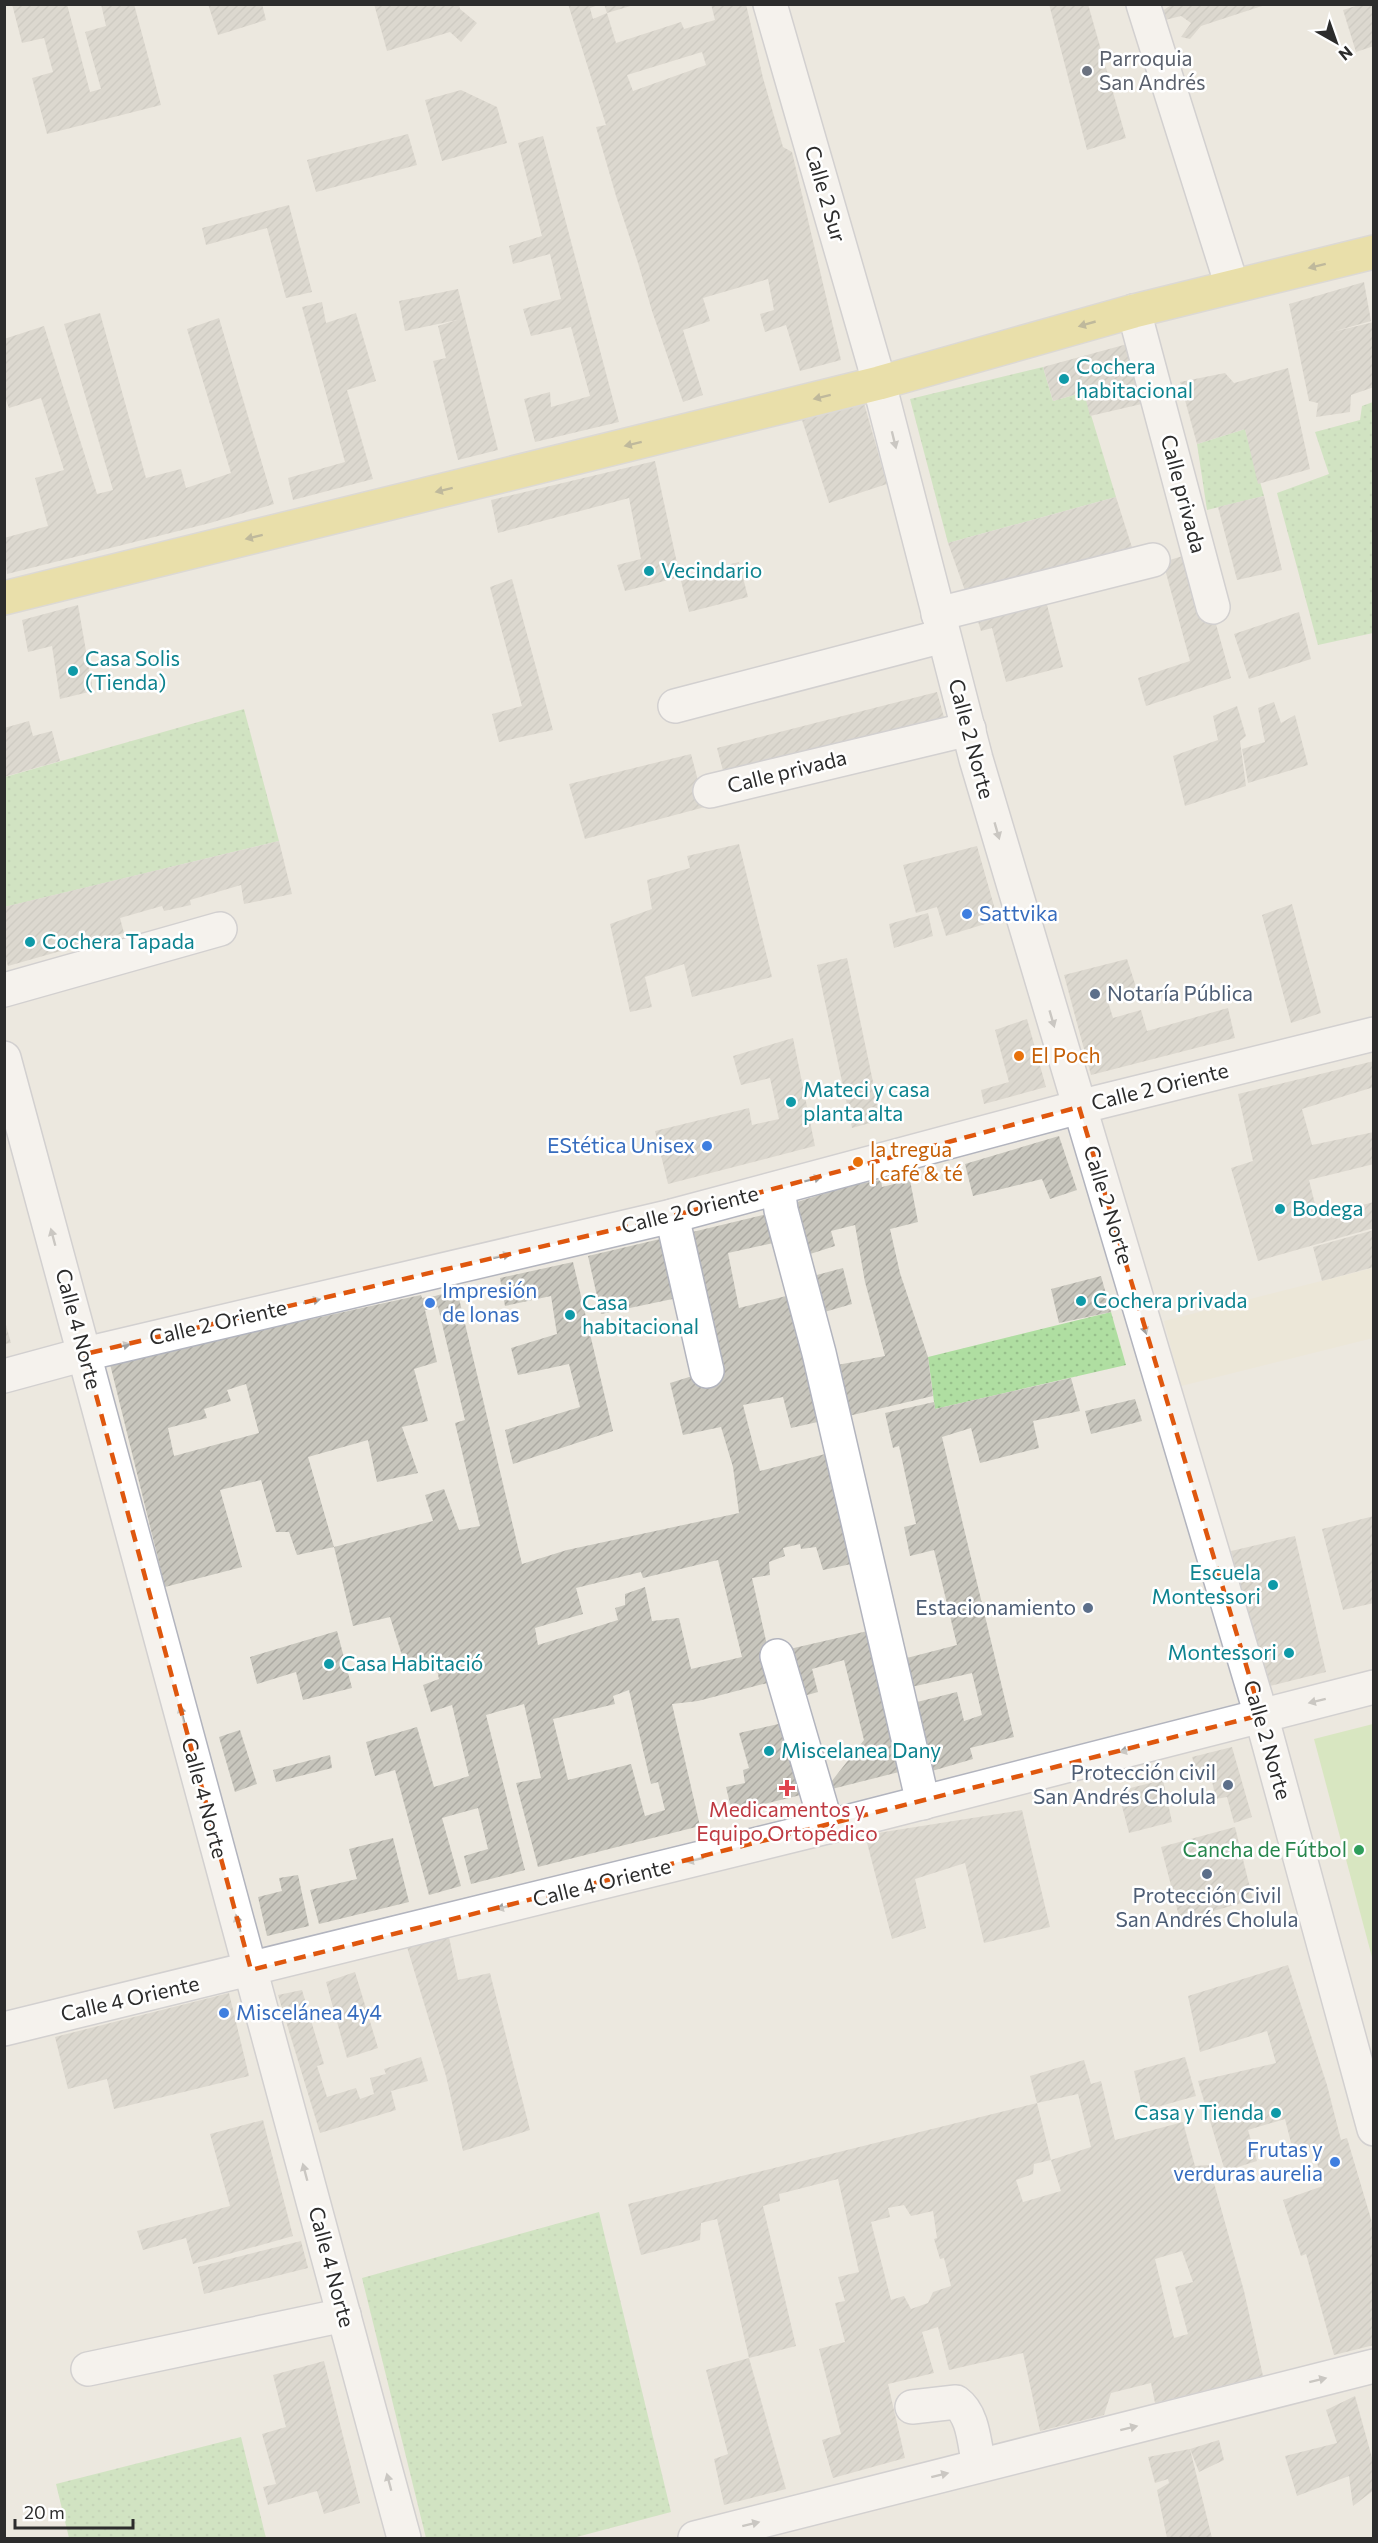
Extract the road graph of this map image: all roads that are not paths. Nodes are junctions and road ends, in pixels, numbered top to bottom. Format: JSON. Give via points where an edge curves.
{"nodes":[{"id":1,"x":770,"y":4,"type":"edge"},
{"id":2,"x":1143,"y":4,"type":"edge"},
{"id":3,"x":1374,"y":252,"type":"edge"},
{"id":4,"x":1232,"y":286,"type":"junction"},
{"id":5,"x":1134,"y":311,"type":"junction"},
{"id":6,"x":879,"y":383,"type":"junction"},
{"id":7,"x":1153,"y":560,"type":"dead end"},
{"id":8,"x":4,"y":598,"type":"edge"},
{"id":9,"x":1213,"y":607,"type":"dead end"},
{"id":10,"x":941,"y":625,"type":"junction"},
{"id":11,"x":675,"y":706,"type":"dead end"},
{"id":12,"x":969,"y":729,"type":"junction"},
{"id":13,"x":710,"y":791,"type":"dead end"},
{"id":14,"x":220,"y":929,"type":"dead end"},
{"id":15,"x":4,"y":990,"type":"edge"},
{"id":16,"x":1374,"y":1034,"type":"edge"},
{"id":17,"x":4,"y":1058,"type":"edge"},
{"id":18,"x":1078,"y":1107,"type":"junction"},
{"id":19,"x":778,"y":1188,"type":"junction"},
{"id":20,"x":672,"y":1216,"type":"junction"},
{"id":21,"x":85,"y":1354,"type":"junction"},
{"id":22,"x":707,"y":1371,"type":"dead end"},
{"id":23,"x":4,"y":1376,"type":"edge"},
{"id":24,"x":777,"y":1656,"type":"dead end"},
{"id":25,"x":1374,"y":1687,"type":"edge"},
{"id":26,"x":1261,"y":1715,"type":"junction"},
{"id":27,"x":922,"y":1803,"type":"junction"},
{"id":28,"x":827,"y":1827,"type":"junction"},
{"id":29,"x":251,"y":1970,"type":"junction"},
{"id":30,"x":4,"y":2029,"type":"edge"},
{"id":31,"x":1374,"y":2129,"type":"edge"},
{"id":32,"x":344,"y":2315,"type":"junction"},
{"id":33,"x":1374,"y":2366,"type":"edge"},
{"id":34,"x":88,"y":2369,"type":"dead end"},
{"id":35,"x":912,"y":2407,"type":"dead end"},
{"id":36,"x":979,"y":2465,"type":"junction"},
{"id":37,"x":404,"y":2538,"type":"edge"},
{"id":38,"x":695,"y":2538,"type":"edge"}],
"edges":[{"from":1,"to":6,"type":"street","name":"Calle 2 Sur"},
{"from":2,"to":4,"type":"street"},
{"from":3,"to":4,"type":"main road","one_way":true},
{"from":4,"to":5,"type":"main road"},
{"from":5,"to":6,"type":"main road","one_way":true},
{"from":5,"to":9,"type":"street","name":"Calle privada"},
{"from":6,"to":8,"type":"main road","one_way":true},
{"from":6,"to":10,"type":"street","name":"Calle 2 Norte","one_way":true},
{"from":7,"to":10,"type":"street"},
{"from":10,"to":11,"type":"street"},
{"from":10,"to":12,"type":"street","name":"Calle 2 Norte"},
{"from":12,"to":13,"type":"street","name":"Calle privada"},
{"from":12,"to":18,"type":"street","name":"Calle 2 Norte","one_way":true},
{"from":14,"to":15,"type":"street"},
{"from":16,"to":18,"type":"street","name":"Calle 2 Oriente"},
{"from":21,"to":17,"type":"street","name":"Calle 4 Norte","one_way":true},
{"from":19,"to":18,"type":"street","name":"Calle 2 Oriente","one_way":true},
{"from":18,"to":26,"type":"street","name":"Calle 2 Norte","one_way":true},
{"from":19,"to":20,"type":"street","name":"Calle 2 Oriente"},
{"from":19,"to":27,"type":"street"},
{"from":21,"to":20,"type":"street","name":"Calle 2 Oriente","one_way":true},
{"from":20,"to":22,"type":"street"},
{"from":21,"to":23,"type":"street","name":"Calle 2 Oriente"},
{"from":29,"to":21,"type":"street","name":"Calle 4 Norte","one_way":true},
{"from":24,"to":28,"type":"street"},
{"from":25,"to":26,"type":"street","name":"Calle 4 Oriente","one_way":true},
{"from":26,"to":27,"type":"street","name":"Calle 4 Oriente","one_way":true},
{"from":26,"to":31,"type":"street","name":"Calle 2 Norte"},
{"from":27,"to":28,"type":"street","name":"Calle 4 Oriente"},
{"from":28,"to":29,"type":"street","name":"Calle 4 Oriente","one_way":true},
{"from":29,"to":30,"type":"street","name":"Calle 4 Oriente"},
{"from":32,"to":29,"type":"street","name":"Calle 4 Norte","one_way":true},
{"from":32,"to":34,"type":"street"},
{"from":37,"to":32,"type":"street","name":"Calle 4 Norte","one_way":true},
{"from":36,"to":33,"type":"street","one_way":true},
{"from":35,"to":36,"type":"street","via":[[956,2402],[964,2408]]},
{"from":38,"to":36,"type":"street","one_way":true}]}
